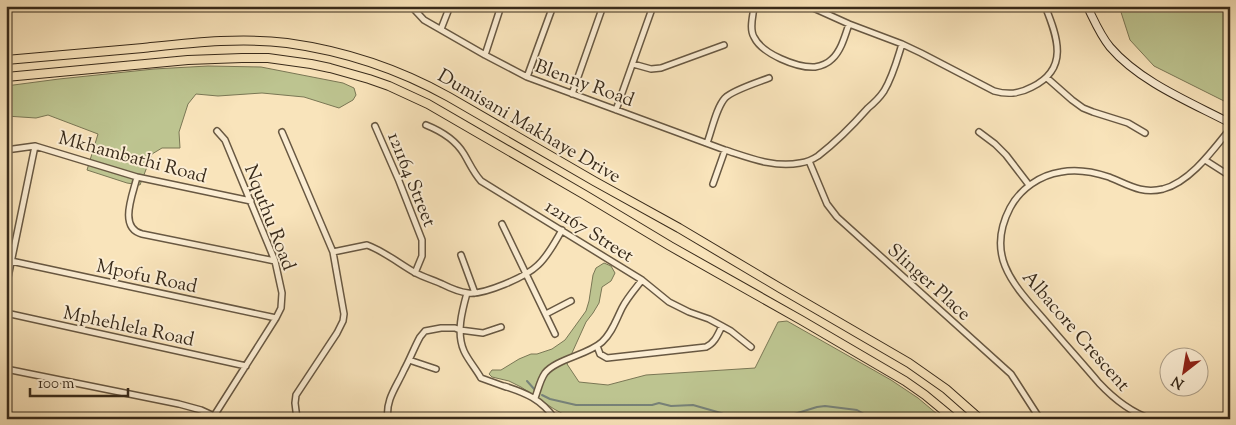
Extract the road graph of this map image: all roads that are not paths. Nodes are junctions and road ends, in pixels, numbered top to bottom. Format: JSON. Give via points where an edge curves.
{"nodes":[{"id":1,"x":411,"y":6,"type":"edge"},
{"id":2,"x":450,"y":6,"type":"edge"},
{"id":3,"x":501,"y":6,"type":"edge"},
{"id":4,"x":553,"y":6,"type":"edge"},
{"id":5,"x":603,"y":6,"type":"edge"},
{"id":6,"x":653,"y":6,"type":"edge"},
{"id":7,"x":809,"y":6,"type":"edge"},
{"id":8,"x":1045,"y":6,"type":"edge"},
{"id":9,"x":1087,"y":6,"type":"edge"},
{"id":10,"x":754,"y":7,"type":"edge"},
{"id":11,"x":849,"y":24,"type":"junction"},
{"id":12,"x":441,"y":29,"type":"junction"},
{"id":13,"x":724,"y":44,"type":"dead end"},
{"id":14,"x":902,"y":44,"type":"junction"},
{"id":15,"x":485,"y":55,"type":"junction"},
{"id":16,"x":6,"y":60,"type":"edge"},
{"id":17,"x":633,"y":64,"type":"junction"},
{"id":18,"x":6,"y":77,"type":"edge"},
{"id":19,"x":527,"y":77,"type":"junction"},
{"id":20,"x":770,"y":78,"type":"dead end"},
{"id":21,"x":1047,"y":78,"type":"junction"},
{"id":22,"x":572,"y":94,"type":"junction"},
{"id":23,"x":616,"y":110,"type":"junction"},
{"id":24,"x":1230,"y":124,"type":"edge"},
{"id":25,"x":375,"y":126,"type":"dead end"},
{"id":26,"x":426,"y":126,"type":"dead end"},
{"id":27,"x":1230,"y":129,"type":"edge"},
{"id":28,"x":217,"y":130,"type":"dead end"},
{"id":29,"x":282,"y":132,"type":"dead end"},
{"id":30,"x":979,"y":132,"type":"dead end"},
{"id":31,"x":1145,"y":133,"type":"dead end"},
{"id":32,"x":707,"y":142,"type":"junction"},
{"id":33,"x":35,"y":146,"type":"junction"},
{"id":34,"x":6,"y":150,"type":"edge"},
{"id":35,"x":725,"y":150,"type":"junction"},
{"id":36,"x":1205,"y":160,"type":"junction"},
{"id":37,"x":809,"y":161,"type":"junction"},
{"id":38,"x":1230,"y":176,"type":"edge"},
{"id":39,"x":137,"y":177,"type":"junction"},
{"id":40,"x":713,"y":184,"type":"dead end"},
{"id":41,"x":1029,"y":185,"type":"junction"},
{"id":42,"x":251,"y":201,"type":"junction"},
{"id":43,"x":502,"y":224,"type":"dead end"},
{"id":44,"x":562,"y":230,"type":"junction"},
{"id":45,"x":334,"y":252,"type":"junction"},
{"id":46,"x":461,"y":256,"type":"dead end"},
{"id":47,"x":11,"y":261,"type":"junction"},
{"id":48,"x":276,"y":261,"type":"junction"},
{"id":49,"x":415,"y":272,"type":"junction"},
{"id":50,"x":526,"y":274,"type":"junction"},
{"id":51,"x":642,"y":280,"type":"junction"},
{"id":52,"x":6,"y":287,"type":"edge"},
{"id":53,"x":467,"y":293,"type":"junction"},
{"id":54,"x":475,"y":293,"type":"junction"},
{"id":55,"x":571,"y":301,"type":"dead end"},
{"id":56,"x":6,"y":313,"type":"edge"},
{"id":57,"x":546,"y":314,"type":"junction"},
{"id":58,"x":276,"y":318,"type":"junction"},
{"id":59,"x":501,"y":326,"type":"dead end"},
{"id":60,"x":722,"y":326,"type":"junction"},
{"id":61,"x":460,"y":330,"type":"junction"},
{"id":62,"x":555,"y":334,"type":"dead end"},
{"id":63,"x":597,"y":346,"type":"junction"},
{"id":64,"x":751,"y":347,"type":"dead end"},
{"id":65,"x":408,"y":360,"type":"junction"},
{"id":66,"x":246,"y":366,"type":"junction"},
{"id":67,"x":6,"y":369,"type":"edge"},
{"id":68,"x":436,"y":369,"type":"dead end"},
{"id":69,"x":496,"y":383,"type":"dead end"},
{"id":70,"x":506,"y":387,"type":"junction"},
{"id":71,"x":535,"y":398,"type":"junction"},
{"id":72,"x":213,"y":417,"type":"edge"},
{"id":73,"x":298,"y":419,"type":"edge"},
{"id":74,"x":388,"y":419,"type":"edge"},
{"id":75,"x":555,"y":419,"type":"edge"},
{"id":76,"x":954,"y":419,"type":"edge"},
{"id":77,"x":980,"y":419,"type":"edge"},
{"id":78,"x":1040,"y":419,"type":"edge"},
{"id":79,"x":1151,"y":419,"type":"edge"}],
"edges":[{"from":1,"to":12,"type":"street","name":"Blenny Road","via":[[424,20]]},
{"from":2,"to":12,"type":"street"},
{"from":3,"to":15,"type":"street"},
{"from":4,"to":19,"type":"street"},
{"from":5,"to":22,"type":"street"},
{"from":6,"to":17,"type":"street"},
{"from":7,"to":11,"type":"street"},
{"from":8,"to":21,"type":"street","via":[[1058,50]]},
{"from":9,"to":24,"type":"street","via":[[1109,46],[1122,60],[1163,88]]},
{"from":10,"to":11,"type":"street","via":[[752,31],[756,41],[768,52],[803,66],[817,67],[831,60]]},
{"from":11,"to":14,"type":"street"},
{"from":12,"to":15,"type":"street","name":"Blenny Road"},
{"from":13,"to":17,"type":"street","via":[[661,68]]},
{"from":14,"to":21,"type":"street","via":[[986,88],[1005,94],[1018,93]]},
{"from":14,"to":37,"type":"street","name":"Blenny Road","via":[[890,81],[882,94],[855,123]]},
{"from":15,"to":19,"type":"street","name":"Blenny Road"},
{"from":16,"to":77,"type":"main road","name":"Dumisani Makhaye Drive","via":[[243,40],[315,48],[386,68],[449,97],[910,363]]},
{"from":17,"to":23,"type":"street"},
{"from":18,"to":76,"type":"main road","name":"Dumisani Makhaye Drive","via":[[188,60],[268,58],[311,64],[369,79],[428,104],[819,330],[905,381]]},
{"from":19,"to":22,"type":"street","name":"Blenny Road"},
{"from":20,"to":32,"type":"street","via":[[726,98]]},
{"from":21,"to":31,"type":"street","via":[[1083,108],[1128,123]]},
{"from":22,"to":23,"type":"street","name":"Blenny Road"},
{"from":23,"to":32,"type":"street","name":"Blenny Road"},
{"from":25,"to":49,"type":"street","name":"121164 Street","via":[[422,240],[422,256]]},
{"from":26,"to":44,"type":"street","name":"121167 Street","via":[[457,144],[482,181]]},
{"from":27,"to":36,"type":"street","name":"Albacore Crescent"},
{"from":28,"to":42,"type":"street","name":"Nquthu Road","via":[[225,140]]},
{"from":29,"to":45,"type":"street"},
{"from":30,"to":41,"type":"street","via":[[1006,155]]},
{"from":32,"to":35,"type":"street","name":"Blenny Road"},
{"from":33,"to":34,"type":"street","name":"Mkhambathi Road"},
{"from":33,"to":39,"type":"street","name":"Mkhambathi Road"},
{"from":33,"to":47,"type":"street"},
{"from":35,"to":37,"type":"street","name":"Blenny Road","via":[[770,164]]},
{"from":35,"to":40,"type":"street"},
{"from":36,"to":38,"type":"street"},
{"from":36,"to":41,"type":"street","name":"Albacore Crescent","via":[[1174,185],[1151,191],[1130,187],[1092,172],[1076,171],[1060,172]]},
{"from":37,"to":78,"type":"street","name":"Slinger Place","via":[[827,204],[837,218],[1010,374]]},
{"from":39,"to":42,"type":"street","name":"Mkhambathi Road"},
{"from":39,"to":48,"type":"street","via":[[128,216],[137,233]]},
{"from":41,"to":79,"type":"street","name":"Albacore Crescent","via":[[1012,204],[1002,226],[1000,240],[1007,271],[1018,290],[1099,384],[1129,409]]},
{"from":42,"to":48,"type":"street","name":"Nquthu Road"},
{"from":43,"to":50,"type":"street"},
{"from":44,"to":50,"type":"street","via":[[539,265]]},
{"from":44,"to":51,"type":"street","name":"121167 Street"},
{"from":45,"to":49,"type":"street","via":[[367,245]]},
{"from":45,"to":73,"type":"street","via":[[343,321],[298,391],[295,403]]},
{"from":46,"to":54,"type":"street"},
{"from":47,"to":52,"type":"street"},
{"from":47,"to":58,"type":"street","name":"Mpofu Road"},
{"from":48,"to":58,"type":"street","name":"Nquthu Road","via":[[282,293],[281,308]]},
{"from":49,"to":53,"type":"street"},
{"from":50,"to":54,"type":"street"},
{"from":50,"to":57,"type":"street"},
{"from":51,"to":60,"type":"street","name":"121167 Street","via":[[669,302]]},
{"from":51,"to":63,"type":"street","via":[[604,341]]},
{"from":53,"to":54,"type":"street"},
{"from":53,"to":61,"type":"street"},
{"from":55,"to":57,"type":"street"},
{"from":56,"to":66,"type":"street","name":"Mphehlela Road"},
{"from":57,"to":62,"type":"street"},
{"from":58,"to":66,"type":"street","name":"Nquthu Road"},
{"from":59,"to":61,"type":"street","via":[[483,333]]},
{"from":60,"to":63,"type":"street","via":[[715,340],[706,347],[607,358],[600,354]]},
{"from":60,"to":64,"type":"street","name":"121167 Street"},
{"from":61,"to":65,"type":"street","via":[[451,327],[425,331]]},
{"from":61,"to":70,"type":"street","via":[[464,351],[481,378]]},
{"from":63,"to":71,"type":"street","via":[[549,369]]},
{"from":65,"to":68,"type":"street"},
{"from":65,"to":74,"type":"street","via":[[390,397]]},
{"from":66,"to":72,"type":"street","name":"Nquthu Road"},
{"from":67,"to":72,"type":"street","via":[[179,404]]},
{"from":69,"to":70,"type":"street"},
{"from":70,"to":71,"type":"street"},
{"from":71,"to":75,"type":"street"}]}
